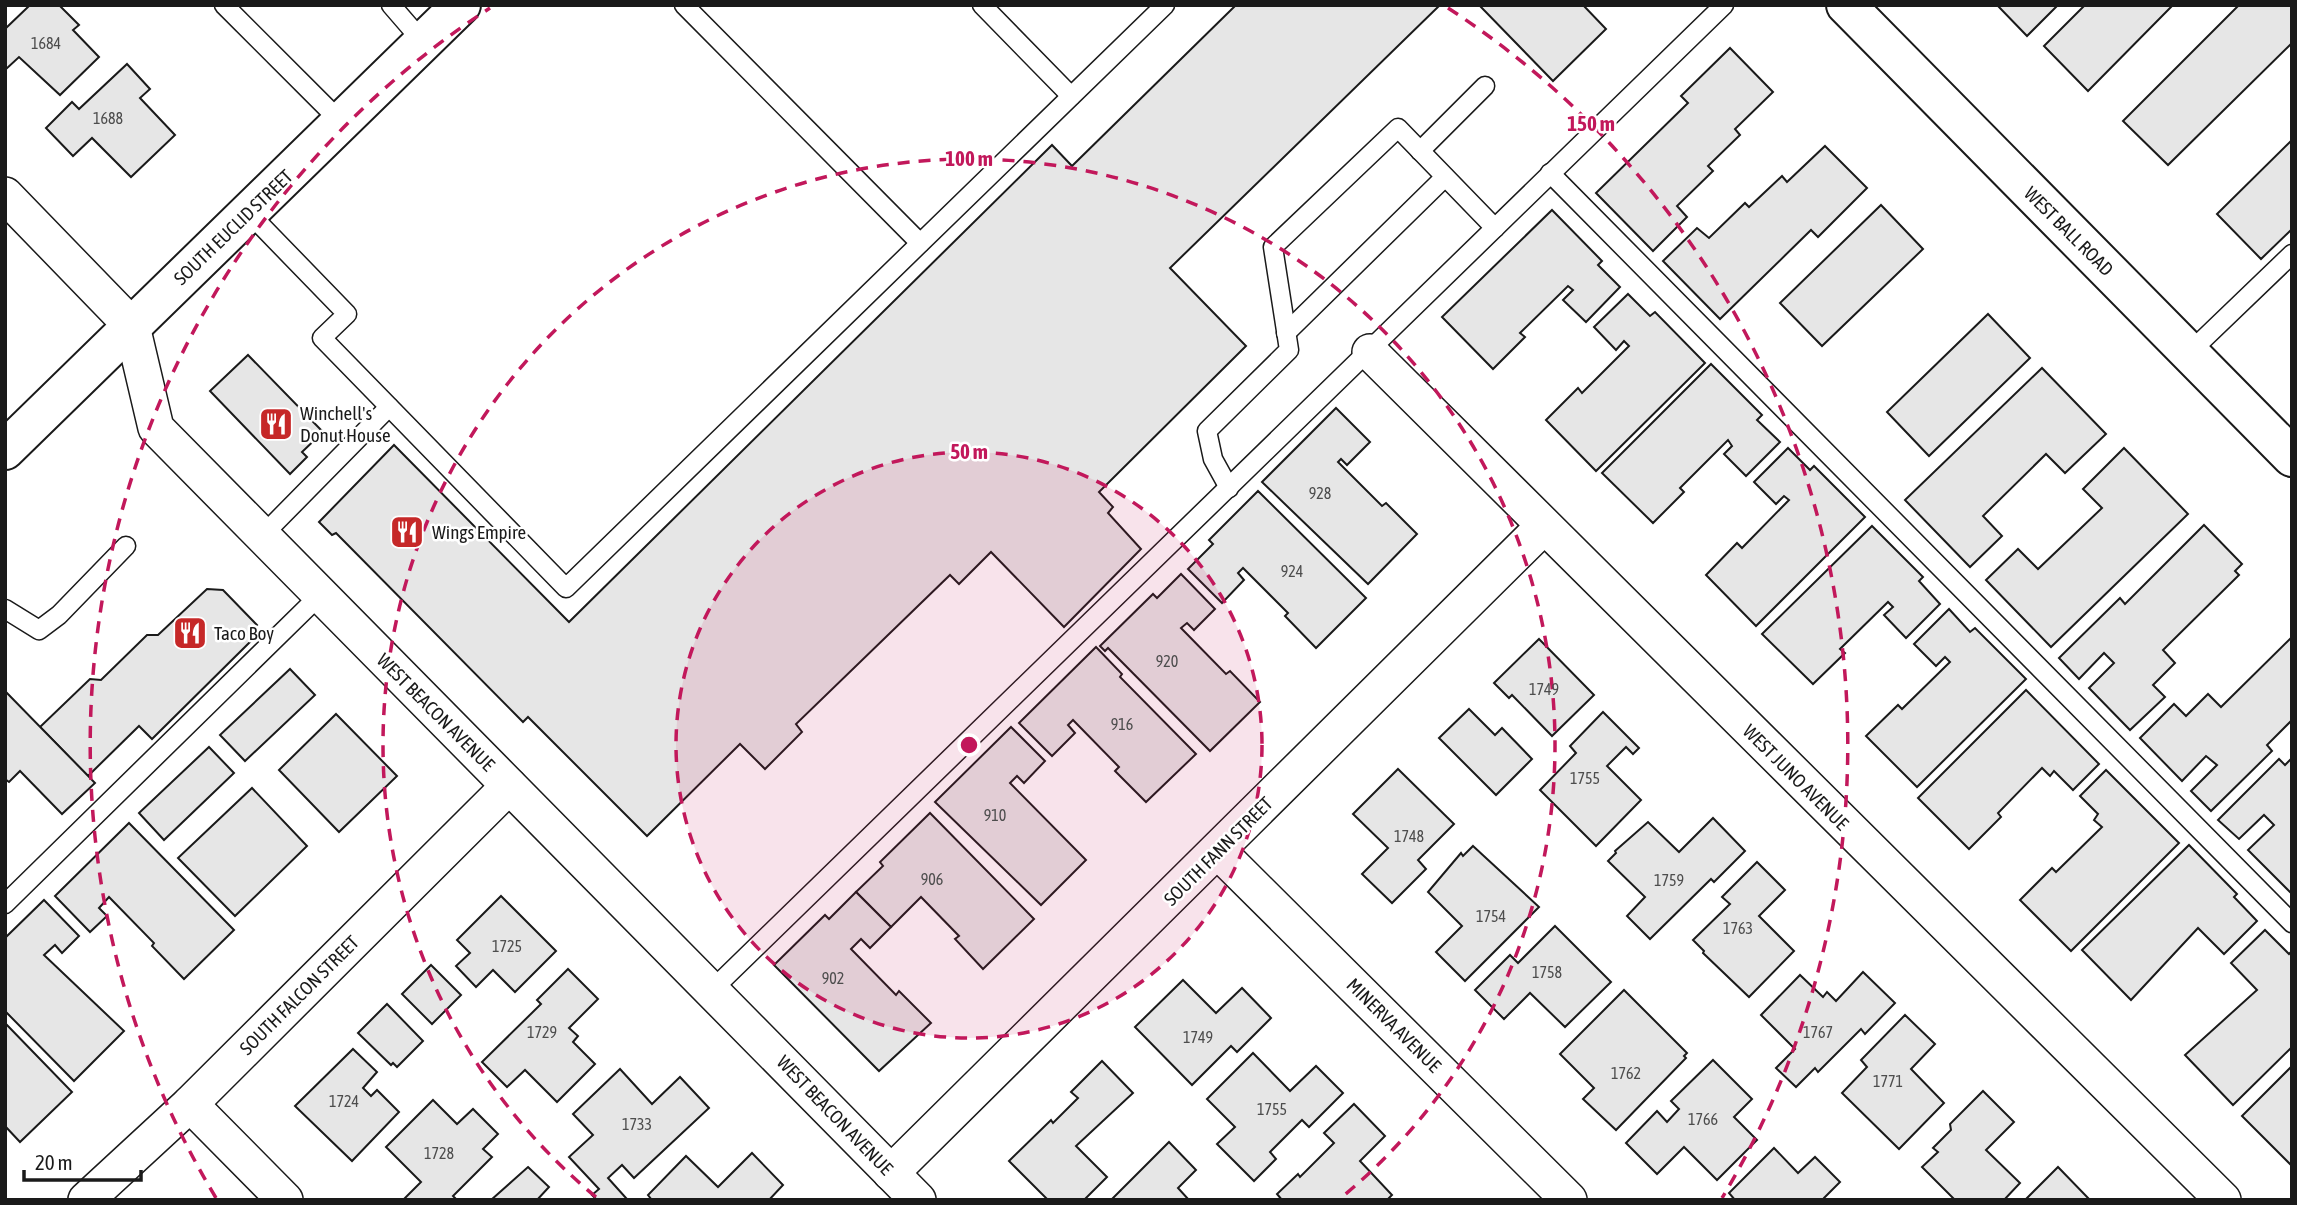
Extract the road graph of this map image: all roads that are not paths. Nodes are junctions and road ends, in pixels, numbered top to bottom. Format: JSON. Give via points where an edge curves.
{"nodes":[{"id":1,"x":224,"y":5,"type":"edge"},
{"id":2,"x":391,"y":5,"type":"edge"},
{"id":3,"x":461,"y":5,"type":"edge"},
{"id":4,"x":684,"y":5,"type":"edge"},
{"id":5,"x":982,"y":5,"type":"edge"},
{"id":6,"x":1165,"y":5,"type":"edge"},
{"id":7,"x":1724,"y":5,"type":"edge"},
{"id":8,"x":1846,"y":5,"type":"edge"},
{"id":9,"x":423,"y":42,"type":"junction"},
{"id":10,"x":1485,"y":86,"type":"dead end"},
{"id":11,"x":1071,"y":96,"type":"junction"},
{"id":12,"x":341,"y":122,"type":"junction"},
{"id":13,"x":1420,"y":151,"type":"junction"},
{"id":14,"x":1550,"y":173,"type":"junction"},
{"id":15,"x":1445,"y":177,"type":"junction"},
{"id":16,"x":5,"y":195,"type":"edge"},
{"id":17,"x":248,"y":212,"type":"junction"},
{"id":18,"x":1495,"y":228,"type":"junction"},
{"id":19,"x":920,"y":243,"type":"junction"},
{"id":20,"x":2292,"y":254,"type":"edge"},
{"id":21,"x":132,"y":326,"type":"junction"},
{"id":22,"x":1286,"y":332,"type":"junction"},
{"id":23,"x":1370,"y":352,"type":"junction"},
{"id":24,"x":2189,"y":353,"type":"junction"},
{"id":25,"x":389,"y":407,"type":"junction"},
{"id":26,"x":5,"y":450,"type":"edge"},
{"id":27,"x":2292,"y":457,"type":"edge"},
{"id":28,"x":1229,"y":488,"type":"junction"},
{"id":29,"x":1543,"y":527,"type":"junction"},
{"id":30,"x":262,"y":536,"type":"junction"},
{"id":31,"x":127,"y":546,"type":"dead end"},
{"id":32,"x":320,"y":595,"type":"junction"},
{"id":33,"x":5,"y":609,"type":"edge"},
{"id":34,"x":509,"y":786,"type":"junction"},
{"id":35,"x":1218,"y":851,"type":"junction"},
{"id":36,"x":5,"y":904,"type":"edge"},
{"id":37,"x":2292,"y":923,"type":"edge"},
{"id":38,"x":712,"y":990,"type":"junction"},
{"id":39,"x":190,"y":1104,"type":"junction"},
{"id":40,"x":891,"y":1173,"type":"junction"},
{"id":41,"x":86,"y":1200,"type":"edge"},
{"id":42,"x":285,"y":1200,"type":"edge"},
{"id":43,"x":918,"y":1200,"type":"edge"},
{"id":44,"x":1569,"y":1200,"type":"edge"},
{"id":45,"x":2223,"y":1200,"type":"edge"}],
"edges":[{"from":1,"to":12,"type":"lane"},
{"from":2,"to":9,"type":"lane"},
{"from":3,"to":9,"type":"main road","name":"SOUTH EUCLID STREET"},
{"from":4,"to":19,"type":"lane"},
{"from":5,"to":11,"type":"lane"},
{"from":6,"to":11,"type":"lane"},
{"from":7,"to":14,"type":"lane"},
{"from":8,"to":24,"type":"main road","name":"WEST BALL ROAD"},
{"from":9,"to":12,"type":"main road","name":"SOUTH EUCLID STREET"},
{"from":10,"to":13,"type":"lane"},
{"from":11,"to":19,"type":"lane"},
{"from":12,"to":17,"type":"main road","name":"SOUTH EUCLID STREET"},
{"from":13,"to":15,"type":"lane"},
{"from":13,"to":22,"type":"lane","via":[[1398,128],[1273,247]]},
{"from":14,"to":18,"type":"lane"},
{"from":14,"to":37,"type":"lane"},
{"from":15,"to":18,"type":"lane"},
{"from":15,"to":22,"type":"lane"},
{"from":16,"to":21,"type":"street"},
{"from":17,"to":21,"type":"main road","name":"SOUTH EUCLID STREET"},
{"from":17,"to":25,"type":"lane","via":[[347,314],[322,338]]},
{"from":18,"to":23,"type":"lane"},
{"from":19,"to":25,"type":"lane","via":[[566,588]]},
{"from":20,"to":24,"type":"lane"},
{"from":21,"to":26,"type":"main road","name":"SOUTH EUCLID STREET"},
{"from":21,"to":30,"type":"street","name":"WEST BEACON AVENUE","via":[[156,428]]},
{"from":22,"to":28,"type":"lane","via":[[1289,350],[1207,431],[1213,459]]},
{"from":23,"to":28,"type":"lane"},
{"from":23,"to":29,"type":"street","name":"WEST JUNO AVENUE"},
{"from":24,"to":27,"type":"main road","name":"WEST BALL ROAD"},
{"from":25,"to":30,"type":"lane"},
{"from":28,"to":38,"type":"lane"},
{"from":29,"to":35,"type":"street","name":"SOUTH FANN STREET"},
{"from":29,"to":45,"type":"street","name":"WEST JUNO AVENUE"},
{"from":30,"to":32,"type":"street","name":"WEST BEACON AVENUE"},
{"from":31,"to":33,"type":"lane","via":[[39,630]]},
{"from":32,"to":34,"type":"street","name":"WEST BEACON AVENUE"},
{"from":32,"to":36,"type":"lane"},
{"from":34,"to":38,"type":"street","name":"WEST BEACON AVENUE"},
{"from":34,"to":39,"type":"street","name":"SOUTH FALCON STREET"},
{"from":35,"to":40,"type":"street","name":"SOUTH FANN STREET"},
{"from":35,"to":44,"type":"street","name":"MINERVA AVENUE"},
{"from":38,"to":40,"type":"street","name":"WEST BEACON AVENUE"},
{"from":39,"to":41,"type":"street","name":"SOUTH FALCON STREET"},
{"from":39,"to":42,"type":"street"},
{"from":40,"to":43,"type":"street","name":"WEST BEACON AVENUE"}]}
